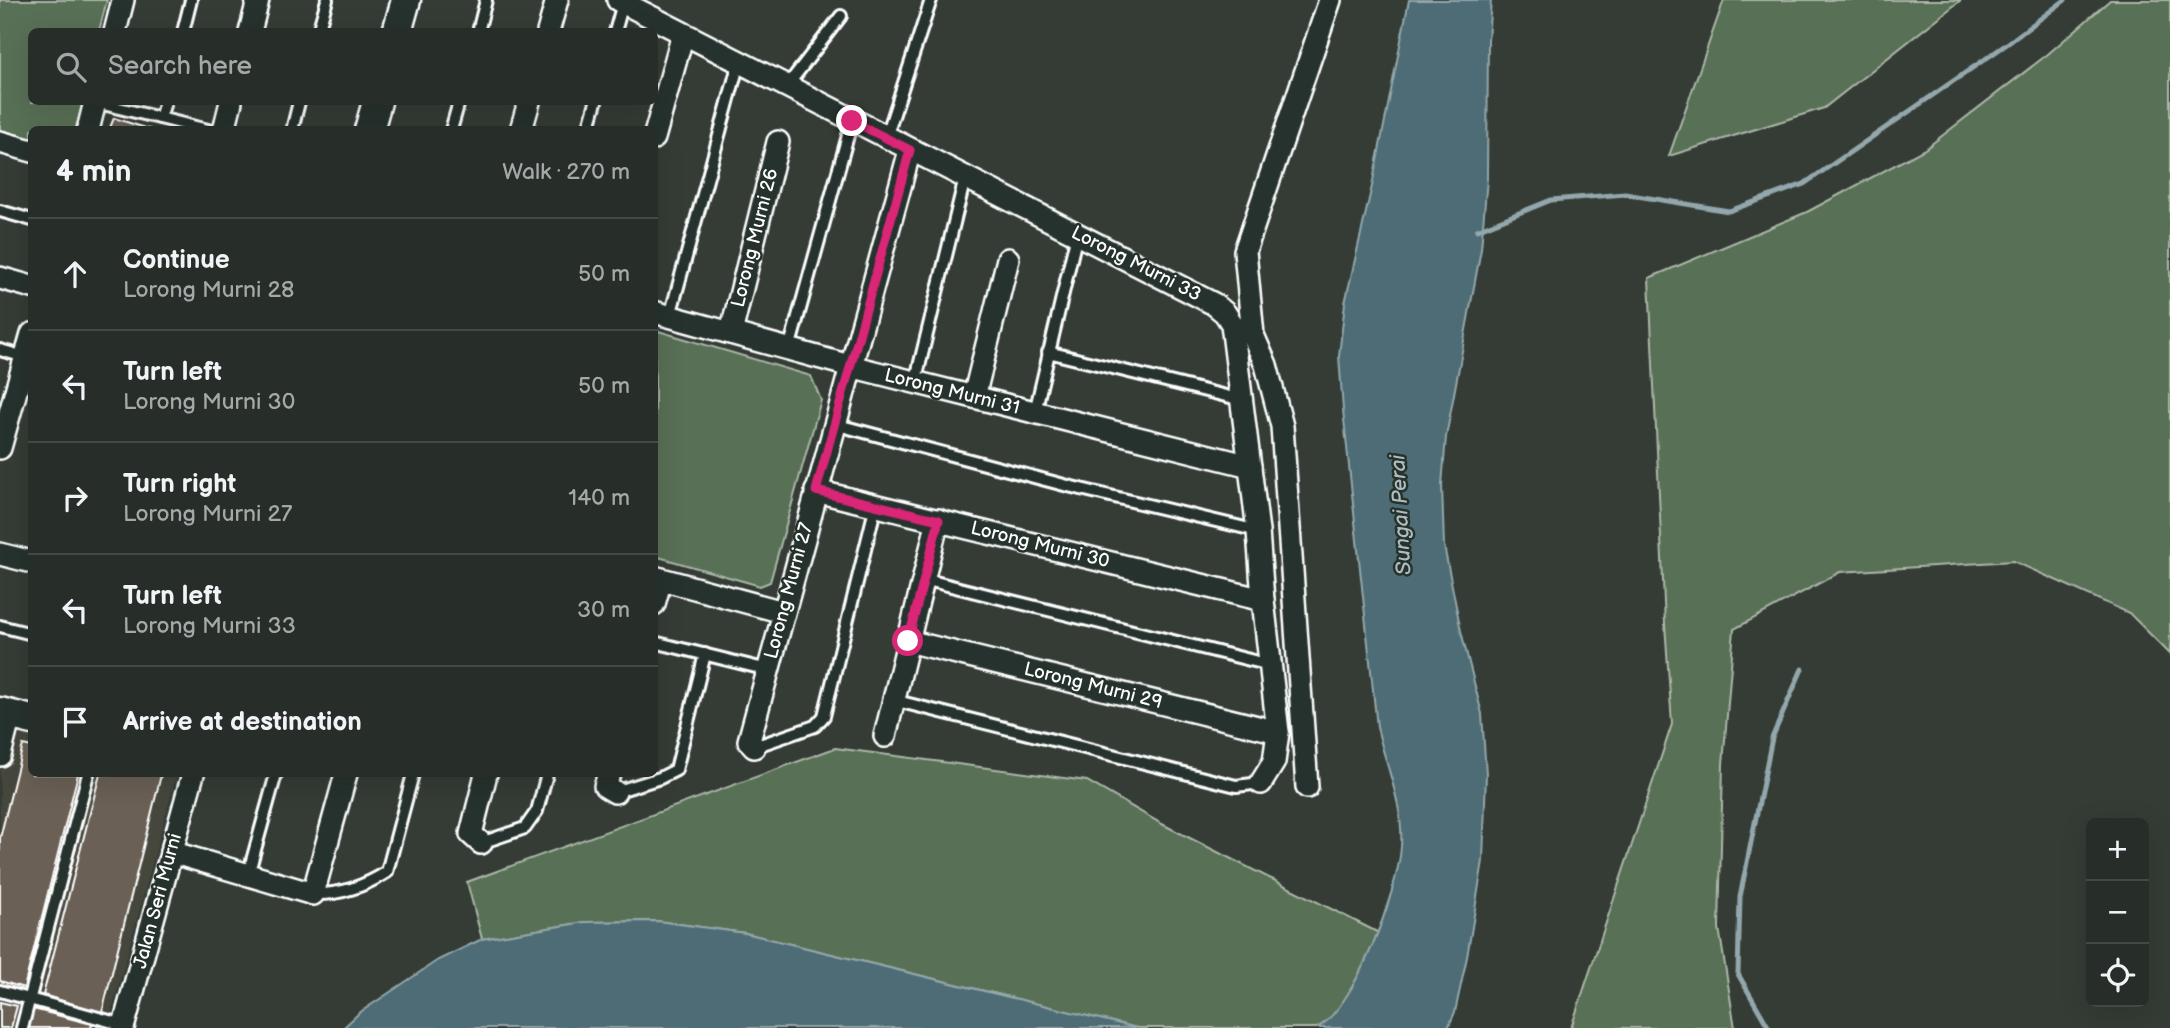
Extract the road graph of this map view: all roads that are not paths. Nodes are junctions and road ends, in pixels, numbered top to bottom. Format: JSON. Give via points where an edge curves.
{"nodes":[{"id":1,"x":123,"y":0,"type":"edge"},
{"id":2,"x":191,"y":0,"type":"edge"},
{"id":3,"x":258,"y":0,"type":"edge"},
{"id":4,"x":327,"y":0,"type":"edge"},
{"id":5,"x":406,"y":0,"type":"edge"},
{"id":6,"x":486,"y":0,"type":"edge"},
{"id":7,"x":556,"y":0,"type":"edge"},
{"id":8,"x":931,"y":0,"type":"edge"},
{"id":9,"x":1330,"y":0,"type":"edge"},
{"id":10,"x":621,"y":1,"type":"edge"},
{"id":11,"x":841,"y":16,"type":"dead end"},
{"id":12,"x":116,"y":28,"type":"edge"},
{"id":13,"x":184,"y":28,"type":"edge"},
{"id":14,"x":251,"y":28,"type":"edge"},
{"id":15,"x":319,"y":28,"type":"edge"},
{"id":16,"x":398,"y":28,"type":"edge"},
{"id":17,"x":479,"y":28,"type":"edge"},
{"id":18,"x":549,"y":28,"type":"edge"},
{"id":19,"x":616,"y":28,"type":"edge"},
{"id":20,"x":683,"y":34,"type":"junction"},
{"id":21,"x":738,"y":62,"type":"junction"},
{"id":22,"x":788,"y":86,"type":"junction"},
{"id":23,"x":94,"y":105,"type":"edge"},
{"id":24,"x":107,"y":105,"type":"edge"},
{"id":25,"x":163,"y":105,"type":"edge"},
{"id":26,"x":230,"y":105,"type":"edge"},
{"id":27,"x":298,"y":105,"type":"edge"},
{"id":28,"x":376,"y":105,"type":"edge"},
{"id":29,"x":458,"y":105,"type":"edge"},
{"id":30,"x":528,"y":105,"type":"edge"},
{"id":31,"x":595,"y":105,"type":"edge"},
{"id":32,"x":160,"y":118,"type":"junction"},
{"id":33,"x":852,"y":121,"type":"junction"},
{"id":34,"x":89,"y":126,"type":"edge"},
{"id":35,"x":192,"y":126,"type":"edge"},
{"id":36,"x":225,"y":126,"type":"edge"},
{"id":37,"x":293,"y":126,"type":"edge"},
{"id":38,"x":370,"y":126,"type":"edge"},
{"id":39,"x":452,"y":126,"type":"edge"},
{"id":40,"x":522,"y":126,"type":"edge"},
{"id":41,"x":589,"y":126,"type":"edge"},
{"id":42,"x":657,"y":126,"type":"edge"},
{"id":43,"x":886,"y":138,"type":"junction"},
{"id":44,"x":0,"y":142,"type":"edge"},
{"id":45,"x":778,"y":142,"type":"dead end"},
{"id":46,"x":28,"y":150,"type":"edge"},
{"id":47,"x":910,"y":150,"type":"junction"},
{"id":48,"x":965,"y":178,"type":"junction"},
{"id":49,"x":0,"y":211,"type":"edge"},
{"id":50,"x":28,"y":219,"type":"edge"},
{"id":51,"x":1077,"y":234,"type":"junction"},
{"id":52,"x":1008,"y":259,"type":"dead end"},
{"id":53,"x":0,"y":278,"type":"edge"},
{"id":54,"x":28,"y":286,"type":"edge"},
{"id":55,"x":662,"y":314,"type":"edge"},
{"id":56,"x":732,"y":333,"type":"junction"},
{"id":57,"x":28,"y":347,"type":"edge"},
{"id":58,"x":789,"y":349,"type":"junction"},
{"id":59,"x":0,"y":350,"type":"edge"},
{"id":60,"x":1048,"y":352,"type":"junction"},
{"id":61,"x":25,"y":357,"type":"junction"},
{"id":62,"x":850,"y":366,"type":"junction"},
{"id":63,"x":915,"y":383,"type":"junction"},
{"id":64,"x":974,"y":397,"type":"junction"},
{"id":65,"x":1242,"y":400,"type":"junction"},
{"id":66,"x":1035,"y":412,"type":"junction"},
{"id":67,"x":4,"y":417,"type":"edge"},
{"id":68,"x":834,"y":424,"type":"junction"},
{"id":69,"x":0,"y":448,"type":"edge"},
{"id":70,"x":1250,"y":466,"type":"junction"},
{"id":71,"x":816,"y":491,"type":"junction"},
{"id":72,"x":876,"y":505,"type":"junction"},
{"id":73,"x":939,"y":520,"type":"junction"},
{"id":74,"x":1258,"y":531,"type":"junction"},
{"id":75,"x":0,"y":554,"type":"edge"},
{"id":76,"x":28,"y":561,"type":"edge"},
{"id":77,"x":658,"y":578,"type":"edge"},
{"id":78,"x":923,"y":579,"type":"junction"},
{"id":79,"x":1263,"y":600,"type":"junction"},
{"id":80,"x":783,"y":612,"type":"junction"},
{"id":81,"x":0,"y":626,"type":"edge"},
{"id":82,"x":28,"y":633,"type":"edge"},
{"id":83,"x":908,"y":641,"type":"junction"},
{"id":84,"x":658,"y":643,"type":"edge"},
{"id":85,"x":705,"y":654,"type":"junction"},
{"id":86,"x":1270,"y":665,"type":"junction"},
{"id":87,"x":768,"y":670,"type":"junction"},
{"id":88,"x":893,"y":700,"type":"junction"},
{"id":89,"x":14,"y":716,"type":"edge"},
{"id":90,"x":1278,"y":732,"type":"junction"},
{"id":91,"x":885,"y":736,"type":"dead end"},
{"id":92,"x":754,"y":747,"type":"joint"},
{"id":93,"x":0,"y":755,"type":"edge"},
{"id":94,"x":87,"y":777,"type":"edge"},
{"id":95,"x":192,"y":777,"type":"edge"},
{"id":96,"x":275,"y":777,"type":"edge"},
{"id":97,"x":345,"y":777,"type":"edge"},
{"id":98,"x":412,"y":777,"type":"edge"},
{"id":99,"x":485,"y":777,"type":"edge"},
{"id":100,"x":546,"y":777,"type":"edge"},
{"id":101,"x":612,"y":783,"type":"edge"},
{"id":102,"x":1261,"y":783,"type":"joint"},
{"id":103,"x":1307,"y":787,"type":"dead end"},
{"id":104,"x":481,"y":843,"type":"joint"},
{"id":105,"x":172,"y":852,"type":"junction"},
{"id":106,"x":248,"y":875,"type":"junction"},
{"id":107,"x":313,"y":894,"type":"junction"},
{"id":108,"x":0,"y":991,"type":"edge"},
{"id":109,"x":29,"y":999,"type":"junction"},
{"id":110,"x":124,"y":1027,"type":"edge"},
{"id":111,"x":22,"y":1028,"type":"edge"}],
"edges":[{"from":1,"to":12,"type":"street"},
{"from":2,"to":13,"type":"lane"},
{"from":3,"to":14,"type":"street"},
{"from":4,"to":15,"type":"lane"},
{"from":5,"to":16,"type":"street"},
{"from":6,"to":17,"type":"lane"},
{"from":7,"to":18,"type":"street"},
{"from":8,"to":43,"type":"lane"},
{"from":9,"to":103,"type":"street","via":[[1245,251],[1253,335],[1282,426]]},
{"from":10,"to":19,"type":"lane"},
{"from":10,"to":20,"type":"street","name":"Lorong Murni 33"},
{"from":11,"to":22,"type":"lane"},
{"from":20,"to":21,"type":"street","name":"Lorong Murni 33"},
{"from":20,"to":42,"type":"street"},
{"from":21,"to":22,"type":"street","name":"Lorong Murni 33"},
{"from":21,"to":55,"type":"lane"},
{"from":22,"to":33,"type":"street","name":"Lorong Murni 33"},
{"from":23,"to":34,"type":"street"},
{"from":24,"to":32,"type":"lane"},
{"from":25,"to":32,"type":"lane"},
{"from":26,"to":36,"type":"street"},
{"from":27,"to":37,"type":"lane"},
{"from":28,"to":38,"type":"street"},
{"from":29,"to":39,"type":"lane"},
{"from":30,"to":40,"type":"street"},
{"from":31,"to":41,"type":"lane"},
{"from":32,"to":35,"type":"lane"},
{"from":33,"to":43,"type":"street","name":"Lorong Murni 33"},
{"from":33,"to":58,"type":"lane"},
{"from":43,"to":47,"type":"street","name":"Lorong Murni 33"},
{"from":44,"to":46,"type":"street"},
{"from":45,"to":56,"type":"street","name":"Lorong Murni 26"},
{"from":47,"to":48,"type":"street","name":"Lorong Murni 33"},
{"from":47,"to":62,"type":"street","name":"Lorong Murni 27"},
{"from":48,"to":51,"type":"street","name":"Lorong Murni 33"},
{"from":48,"to":63,"type":"lane"},
{"from":49,"to":50,"type":"lane"},
{"from":51,"to":60,"type":"lane"},
{"from":51,"to":65,"type":"street","name":"Lorong Murni 33","via":[[1225,313],[1232,324]]},
{"from":52,"to":64,"type":"street"},
{"from":53,"to":54,"type":"street"},
{"from":55,"to":56,"type":"street","name":"Lorong Murni 31"},
{"from":56,"to":58,"type":"street","name":"Lorong Murni 31"},
{"from":57,"to":61,"type":"street"},
{"from":58,"to":62,"type":"street","name":"Lorong Murni 31"},
{"from":59,"to":61,"type":"lane"},
{"from":60,"to":65,"type":"lane"},
{"from":60,"to":66,"type":"lane"},
{"from":61,"to":67,"type":"street"},
{"from":62,"to":63,"type":"street","name":"Lorong Murni 31"},
{"from":62,"to":68,"type":"street","name":"Lorong Murni 27"},
{"from":63,"to":64,"type":"street","name":"Lorong Murni 31"},
{"from":64,"to":66,"type":"street","name":"Lorong Murni 31"},
{"from":65,"to":70,"type":"street","name":"Lorong Murni 33"},
{"from":66,"to":70,"type":"street","name":"Lorong Murni 31"},
{"from":67,"to":69,"type":"street"},
{"from":68,"to":71,"type":"street","name":"Lorong Murni 27"},
{"from":68,"to":74,"type":"lane"},
{"from":70,"to":74,"type":"street","name":"Lorong Murni 33"},
{"from":71,"to":72,"type":"street","name":"Lorong Murni 30"},
{"from":71,"to":80,"type":"street","name":"Lorong Murni 27"},
{"from":72,"to":73,"type":"street","name":"Lorong Murni 30"},
{"from":72,"to":92,"type":"lane","via":[[824,716],[815,726]]},
{"from":73,"to":78,"type":"street"},
{"from":73,"to":79,"type":"street","name":"Lorong Murni 30"},
{"from":74,"to":79,"type":"street","name":"Lorong Murni 33"},
{"from":75,"to":76,"type":"street"},
{"from":77,"to":80,"type":"street"},
{"from":78,"to":83,"type":"street"},
{"from":78,"to":86,"type":"lane"},
{"from":79,"to":86,"type":"street","name":"Lorong Murni 33"},
{"from":80,"to":87,"type":"street","name":"Lorong Murni 27"},
{"from":81,"to":82,"type":"lane"},
{"from":83,"to":88,"type":"street"},
{"from":83,"to":90,"type":"street","name":"Lorong Murni 29"},
{"from":84,"to":85,"type":"lane"},
{"from":85,"to":87,"type":"lane"},
{"from":85,"to":101,"type":"lane","via":[[676,770],[660,778]]},
{"from":86,"to":90,"type":"street","name":"Lorong Murni 33"},
{"from":87,"to":92,"type":"street","name":"Lorong Murni 27","via":[[749,741]]},
{"from":88,"to":91,"type":"street"},
{"from":88,"to":102,"type":"lane","via":[[1236,786]]},
{"from":89,"to":93,"type":"street"},
{"from":90,"to":102,"type":"street","name":"Lorong Murni 33","via":[[1274,762]]},
{"from":94,"to":109,"type":"lane"},
{"from":95,"to":105,"type":"street","name":"Jalan Seri Murni"},
{"from":96,"to":106,"type":"lane"},
{"from":97,"to":107,"type":"street"},
{"from":98,"to":107,"type":"lane","via":[[387,872],[369,884]]},
{"from":99,"to":104,"type":"street","via":[[471,834]]},
{"from":100,"to":104,"type":"lane","via":[[537,811],[525,828]]},
{"from":105,"to":106,"type":"street"},
{"from":105,"to":110,"type":"street","name":"Jalan Seri Murni"},
{"from":106,"to":107,"type":"street"},
{"from":108,"to":109,"type":"lane"},
{"from":109,"to":110,"type":"lane"},
{"from":109,"to":111,"type":"lane"}]}
